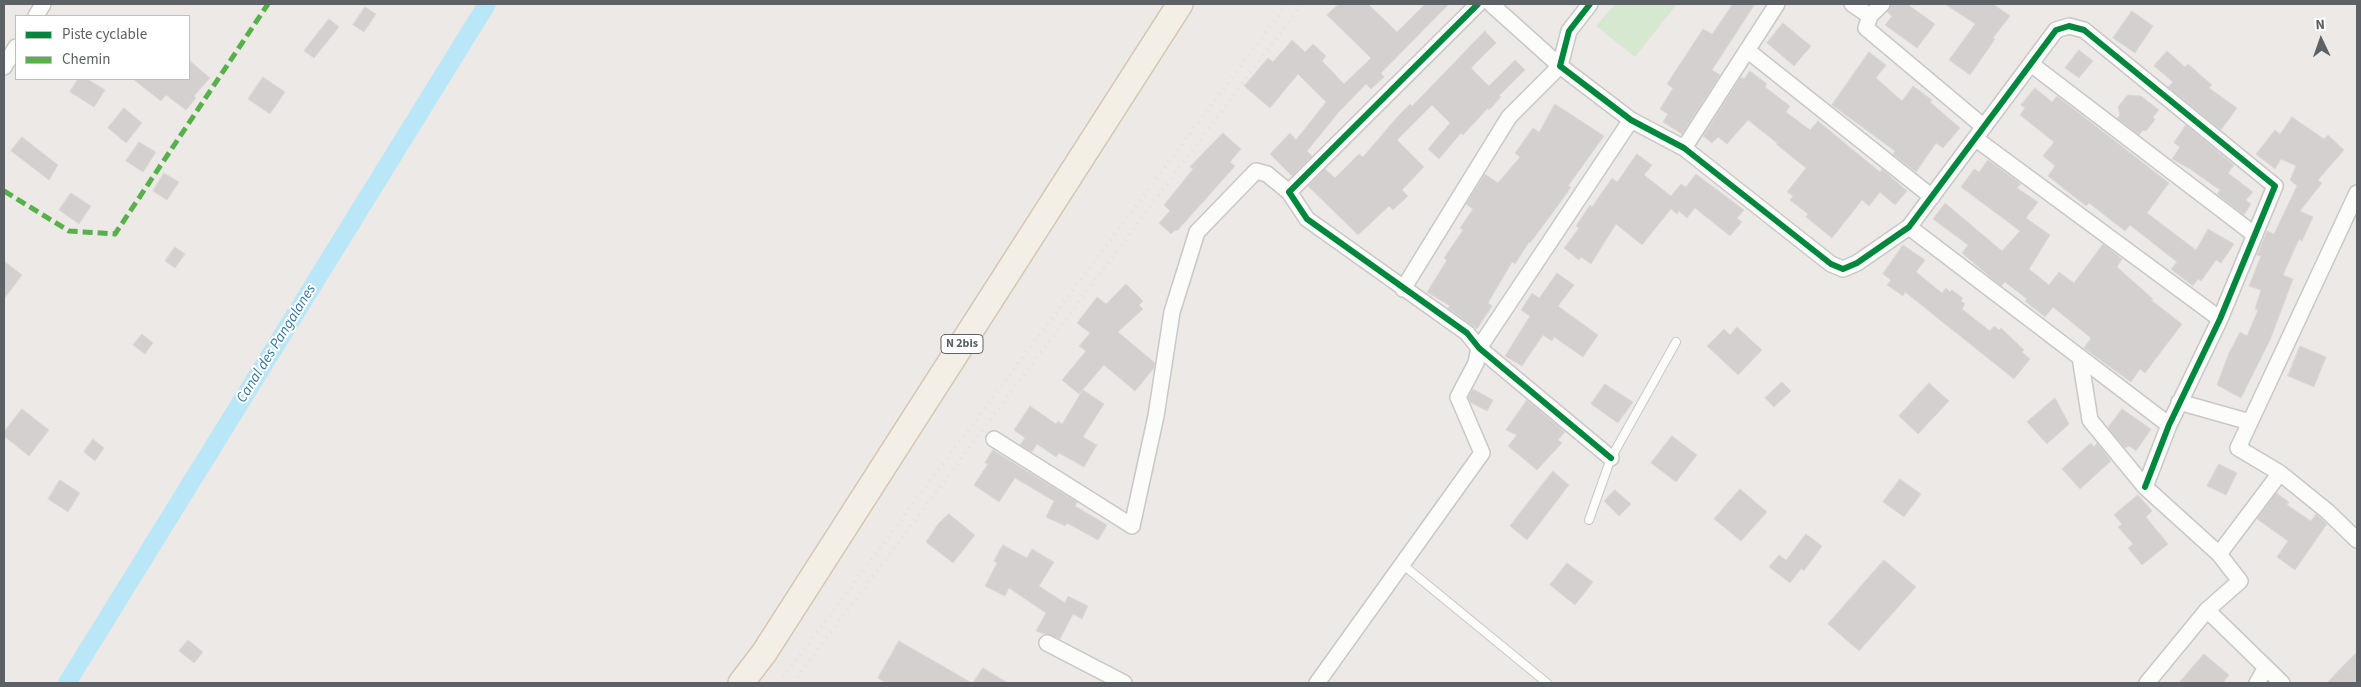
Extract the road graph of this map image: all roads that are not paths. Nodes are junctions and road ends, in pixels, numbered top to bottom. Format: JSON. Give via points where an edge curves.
{"nodes":[{"id":1,"x":43,"y":4,"type":"edge"},
{"id":2,"x":1180,"y":4,"type":"edge"},
{"id":3,"x":1478,"y":4,"type":"edge"},
{"id":4,"x":1491,"y":4,"type":"edge"},
{"id":5,"x":1590,"y":4,"type":"edge"},
{"id":6,"x":1777,"y":4,"type":"edge"},
{"id":7,"x":1852,"y":4,"type":"edge"},
{"id":8,"x":1882,"y":4,"type":"edge"},
{"id":9,"x":37,"y":15,"type":"edge"},
{"id":10,"x":1870,"y":16,"type":"junction"},
{"id":11,"x":15,"y":49,"type":"edge"},
{"id":12,"x":1747,"y":50,"type":"junction"},
{"id":13,"x":2031,"y":64,"type":"junction"},
{"id":14,"x":1560,"y":66,"type":"junction"},
{"id":15,"x":4,"y":67,"type":"edge"},
{"id":16,"x":1631,"y":120,"type":"junction"},
{"id":17,"x":1980,"y":133,"type":"junction"},
{"id":18,"x":1684,"y":148,"type":"junction"},
{"id":19,"x":1289,"y":192,"type":"junction"},
{"id":20,"x":2357,"y":193,"type":"edge"},
{"id":21,"x":1932,"y":197,"type":"junction"},
{"id":22,"x":1909,"y":227,"type":"junction"},
{"id":23,"x":2255,"y":235,"type":"junction"},
{"id":24,"x":1403,"y":289,"type":"junction"},
{"id":25,"x":2220,"y":319,"type":"junction"},
{"id":26,"x":1676,"y":342,"type":"dead end"},
{"id":27,"x":1479,"y":348,"type":"junction"},
{"id":28,"x":2080,"y":357,"type":"junction"},
{"id":29,"x":2180,"y":402,"type":"junction"},
{"id":30,"x":2250,"y":422,"type":"junction"},
{"id":31,"x":2169,"y":425,"type":"junction"},
{"id":32,"x":994,"y":439,"type":"dead end"},
{"id":33,"x":1611,"y":458,"type":"junction"},
{"id":34,"x":2280,"y":473,"type":"junction"},
{"id":35,"x":2145,"y":487,"type":"junction"},
{"id":36,"x":1589,"y":520,"type":"dead end"},
{"id":37,"x":2357,"y":540,"type":"edge"},
{"id":38,"x":2219,"y":554,"type":"junction"},
{"id":39,"x":1402,"y":564,"type":"junction"},
{"id":40,"x":2207,"y":610,"type":"junction"},
{"id":41,"x":1047,"y":643,"type":"dead end"},
{"id":42,"x":2265,"y":669,"type":"junction"},
{"id":43,"x":741,"y":683,"type":"edge"},
{"id":44,"x":1124,"y":683,"type":"edge"},
{"id":45,"x":1317,"y":683,"type":"edge"},
{"id":46,"x":1547,"y":683,"type":"edge"},
{"id":47,"x":2147,"y":683,"type":"edge"},
{"id":48,"x":2257,"y":683,"type":"edge"},
{"id":49,"x":2282,"y":683,"type":"edge"}],
"edges":[{"from":1,"to":9,"type":"street"},
{"from":2,"to":43,"type":"main road","number":"N 2bis"},
{"from":3,"to":19,"type":"street"},
{"from":4,"to":14,"type":"street"},
{"from":5,"to":14,"type":"street","via":[[1568,31]]},
{"from":6,"to":12,"type":"street"},
{"from":7,"to":10,"type":"street"},
{"from":8,"to":10,"type":"street"},
{"from":10,"to":17,"type":"street","via":[[1866,28]]},
{"from":11,"to":15,"type":"street"},
{"from":12,"to":18,"type":"street"},
{"from":12,"to":21,"type":"street"},
{"from":13,"to":17,"type":"street"},
{"from":13,"to":23,"type":"street"},
{"from":13,"to":23,"type":"street","via":[[2056,30],[2069,26],[2084,30],[2275,186]]},
{"from":14,"to":16,"type":"street"},
{"from":14,"to":24,"type":"street","via":[[1509,117]]},
{"from":16,"to":18,"type":"street"},
{"from":16,"to":27,"type":"street"},
{"from":17,"to":21,"type":"street"},
{"from":17,"to":25,"type":"street"},
{"from":18,"to":22,"type":"street","via":[[1831,264],[1843,268],[1857,263]]},
{"from":19,"to":24,"type":"street","via":[[1307,219]]},
{"from":19,"to":32,"type":"street","via":[[1267,174],[1256,171],[1197,232],[1172,312],[1156,416],[1132,526]]},
{"from":20,"to":30,"type":"street"},
{"from":21,"to":22,"type":"street"},
{"from":22,"to":28,"type":"street"},
{"from":23,"to":25,"type":"street"},
{"from":24,"to":27,"type":"street","via":[[1467,333]]},
{"from":25,"to":29,"type":"street"},
{"from":26,"to":33,"type":"lane"},
{"from":27,"to":33,"type":"street"},
{"from":27,"to":39,"type":"street","via":[[1476,363],[1458,397],[1482,453]]},
{"from":28,"to":31,"type":"street"},
{"from":28,"to":35,"type":"street","via":[[2090,420]]},
{"from":29,"to":30,"type":"street"},
{"from":29,"to":31,"type":"street"},
{"from":30,"to":34,"type":"street","via":[[2238,448]]},
{"from":31,"to":35,"type":"street"},
{"from":33,"to":36,"type":"lane"},
{"from":34,"to":37,"type":"street"},
{"from":34,"to":38,"type":"street"},
{"from":35,"to":38,"type":"street"},
{"from":38,"to":40,"type":"street","via":[[2240,581]]},
{"from":39,"to":45,"type":"street"},
{"from":39,"to":46,"type":"lane"},
{"from":40,"to":42,"type":"street"},
{"from":40,"to":47,"type":"street"},
{"from":41,"to":44,"type":"street"},
{"from":42,"to":48,"type":"street"},
{"from":42,"to":49,"type":"street"}]}
